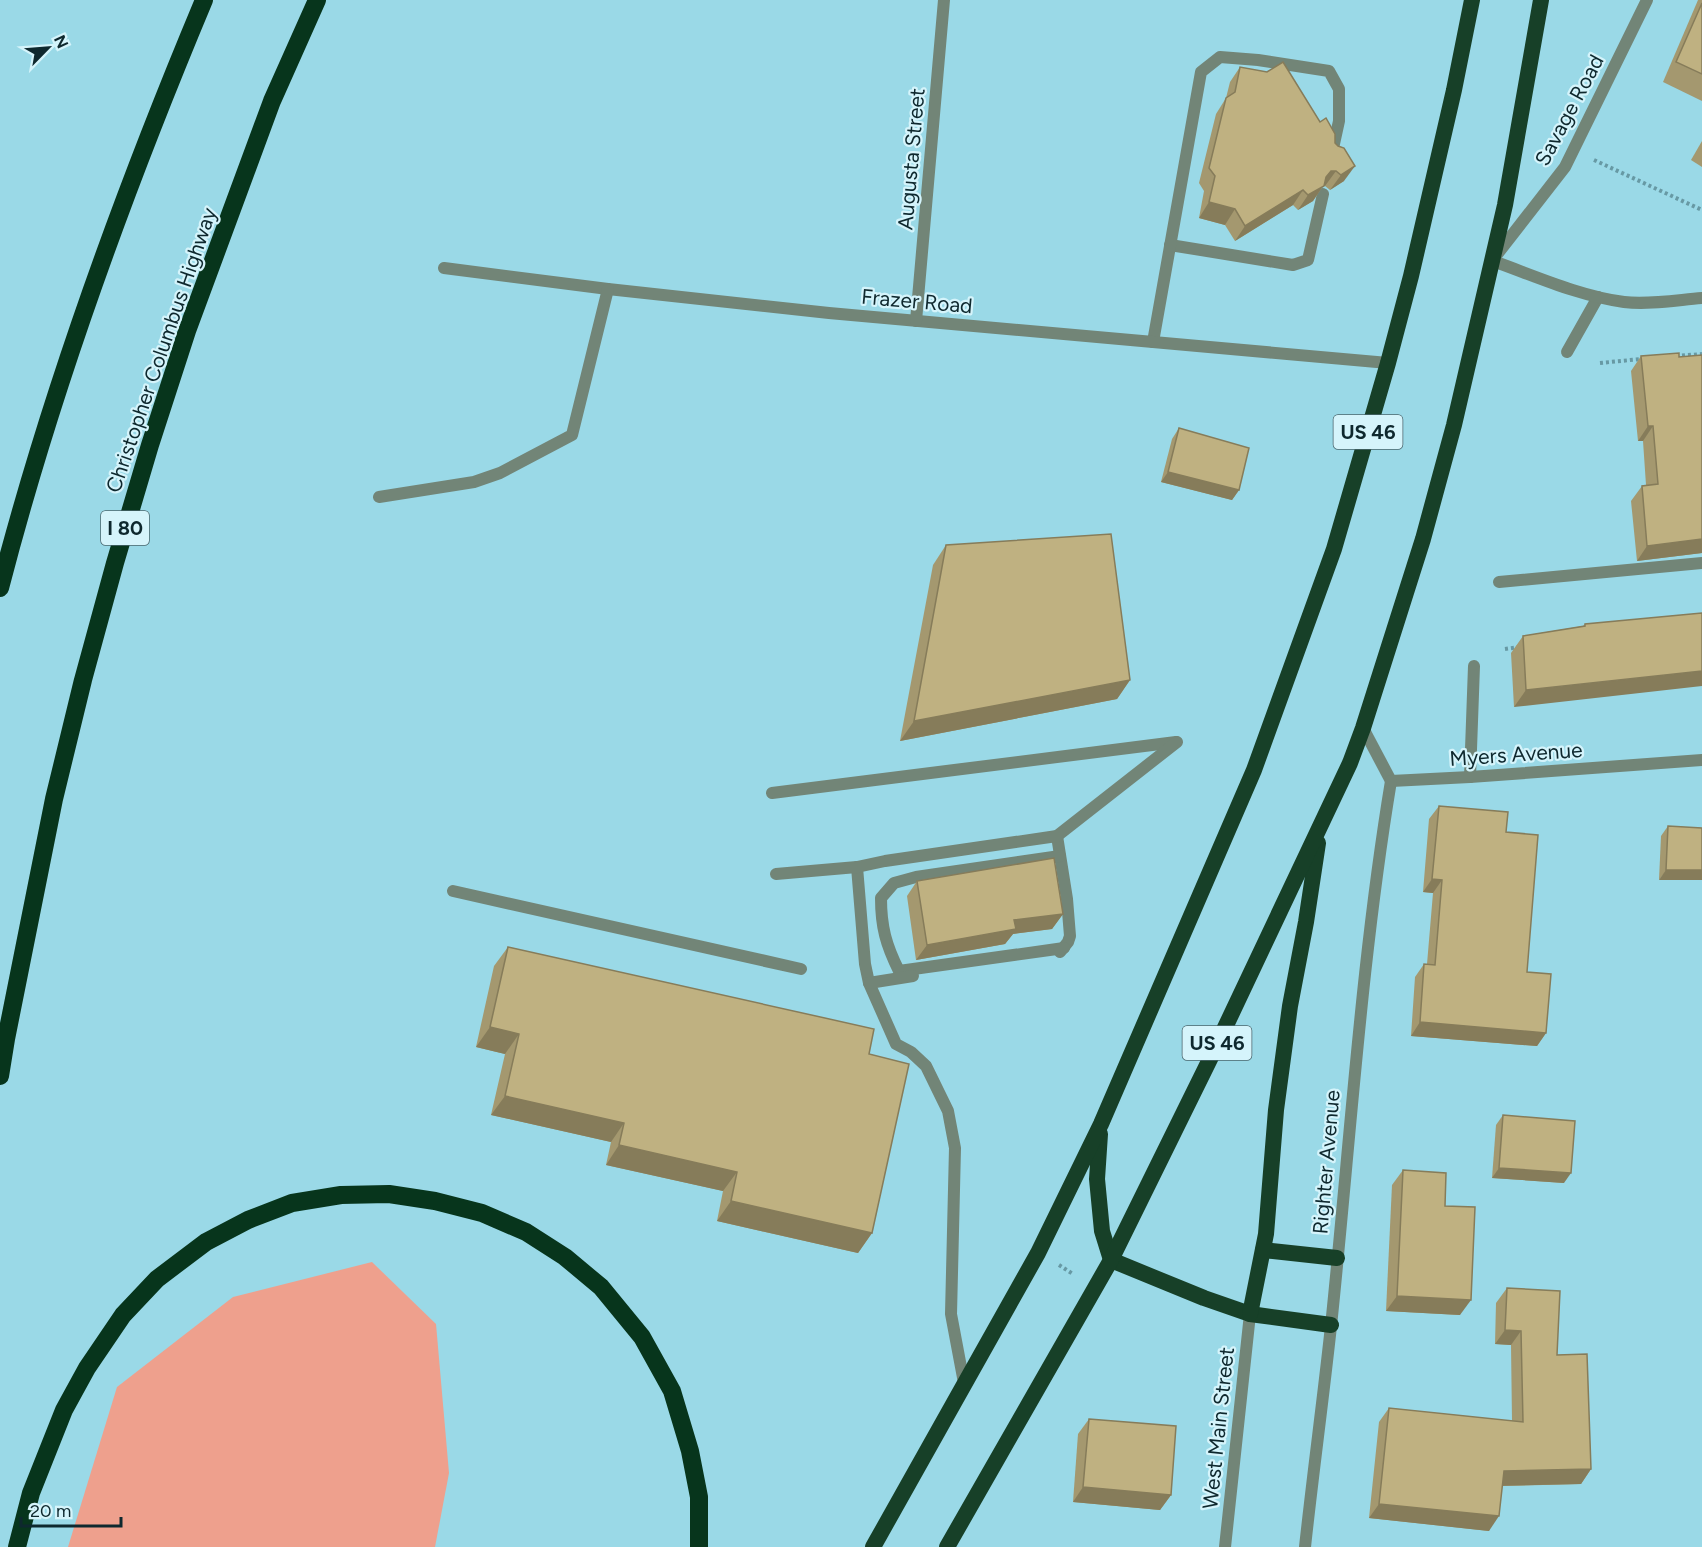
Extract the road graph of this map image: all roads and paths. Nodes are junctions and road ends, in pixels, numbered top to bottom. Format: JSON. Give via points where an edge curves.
{"nodes":[{"id":1,"x":204,"y":0,"type":"edge"},
{"id":2,"x":317,"y":0,"type":"edge"},
{"id":3,"x":944,"y":0,"type":"edge"},
{"id":4,"x":1472,"y":0,"type":"edge"},
{"id":5,"x":1541,"y":0,"type":"edge"},
{"id":6,"x":1647,"y":0,"type":"edge"},
{"id":7,"x":1332,"y":154,"type":"edge"},
{"id":8,"x":1592,"y":160,"type":"dead end"},
{"id":9,"x":1323,"y":194,"type":"edge"},
{"id":10,"x":1702,"y":210,"type":"edge"},
{"id":11,"x":1170,"y":245,"type":"junction"},
{"id":12,"x":1493,"y":261,"type":"junction"},
{"id":13,"x":444,"y":268,"type":"dead end"},
{"id":14,"x":608,"y":289,"type":"junction"},
{"id":15,"x":1598,"y":297,"type":"junction"},
{"id":16,"x":1702,"y":298,"type":"edge"},
{"id":17,"x":916,"y":321,"type":"junction"},
{"id":18,"x":1153,"y":342,"type":"junction"},
{"id":19,"x":1567,"y":352,"type":"dead end"},
{"id":20,"x":1702,"y":354,"type":"edge"},
{"id":21,"x":1668,"y":357,"type":"edge"},
{"id":22,"x":1645,"y":359,"type":"edge"},
{"id":23,"x":1388,"y":363,"type":"junction"},
{"id":24,"x":1600,"y":363,"type":"dead end"},
{"id":25,"x":379,"y":497,"type":"dead end"},
{"id":26,"x":1702,"y":563,"type":"edge"},
{"id":27,"x":1499,"y":582,"type":"dead end"},
{"id":28,"x":0,"y":588,"type":"edge"},
{"id":29,"x":1527,"y":645,"type":"edge"},
{"id":30,"x":1505,"y":649,"type":"dead end"},
{"id":31,"x":1474,"y":666,"type":"dead end"},
{"id":32,"x":1363,"y":728,"type":"junction"},
{"id":33,"x":1702,"y":760,"type":"edge"},
{"id":34,"x":1470,"y":777,"type":"junction"},
{"id":35,"x":1391,"y":781,"type":"junction"},
{"id":36,"x":772,"y":793,"type":"dead end"},
{"id":37,"x":1320,"y":825,"type":"junction"},
{"id":38,"x":1057,"y":836,"type":"junction"},
{"id":39,"x":1060,"y":856,"type":"junction"},
{"id":40,"x":858,"y":867,"type":"junction"},
{"id":41,"x":776,"y":874,"type":"dead end"},
{"id":42,"x":453,"y":891,"type":"dead end"},
{"id":43,"x":1064,"y":948,"type":"junction"},
{"id":44,"x":801,"y":969,"type":"dead end"},
{"id":45,"x":869,"y":983,"type":"junction"},
{"id":46,"x":0,"y":1076,"type":"edge"},
{"id":47,"x":1101,"y":1124,"type":"junction"},
{"id":48,"x":1263,"y":1250,"type":"junction"},
{"id":49,"x":1337,"y":1258,"type":"junction"},
{"id":50,"x":1111,"y":1260,"type":"junction"},
{"id":51,"x":1055,"y":1262,"type":"dead end"},
{"id":52,"x":1073,"y":1274,"type":"dead end"},
{"id":53,"x":1250,"y":1314,"type":"junction"},
{"id":54,"x":1331,"y":1325,"type":"junction"},
{"id":55,"x":964,"y":1383,"type":"junction"},
{"id":56,"x":17,"y":1547,"type":"edge"},
{"id":57,"x":699,"y":1547,"type":"edge"},
{"id":58,"x":873,"y":1547,"type":"edge"},
{"id":59,"x":947,"y":1547,"type":"edge"},
{"id":60,"x":1225,"y":1547,"type":"edge"},
{"id":61,"x":1305,"y":1547,"type":"edge"}],
"edges":[{"from":1,"to":28,"type":"highway","via":[[120,209],[37,458]]},
{"from":2,"to":46,"type":"highway","name":"Christopher Columbus Highway","number":"I 80","via":[[272,101],[187,331],[121,542],[54,799]]},
{"from":3,"to":17,"type":"street","name":"Augusta Street"},
{"from":4,"to":23,"type":"highway","number":"US 46","via":[[1449,113]]},
{"from":5,"to":12,"type":"highway","number":"US 46"},
{"from":6,"to":12,"type":"street","name":"Savage Road","via":[[1565,167]]},
{"from":7,"to":11,"type":"street","via":[[1340,89],[1329,71],[1220,57],[1201,72]]},
{"from":8,"to":10,"type":"path"},
{"from":9,"to":11,"type":"street","via":[[1308,260],[1293,265]]},
{"from":11,"to":18,"type":"street"},
{"from":12,"to":15,"type":"street"},
{"from":12,"to":32,"type":"highway","number":"US 46","via":[[1423,539]]},
{"from":13,"to":14,"type":"street","name":"Frazer Road"},
{"from":14,"to":17,"type":"street","name":"Frazer Road"},
{"from":14,"to":25,"type":"street","via":[[572,435],[500,473],[474,482]]},
{"from":15,"to":16,"type":"street","via":[[1627,302]]},
{"from":15,"to":19,"type":"street"},
{"from":17,"to":18,"type":"street","name":"Frazer Road"},
{"from":18,"to":23,"type":"street","name":"Frazer Road"},
{"from":20,"to":21,"type":"path"},
{"from":22,"to":24,"type":"path"},
{"from":23,"to":47,"type":"highway","number":"US 46","via":[[1334,549],[1254,770]]},
{"from":26,"to":27,"type":"street"},
{"from":29,"to":30,"type":"path"},
{"from":31,"to":34,"type":"street"},
{"from":32,"to":35,"type":"street"},
{"from":32,"to":37,"type":"highway","number":"US 46"},
{"from":33,"to":34,"type":"street","name":"Myers Avenue"},
{"from":34,"to":35,"type":"street","name":"Myers Avenue"},
{"from":35,"to":49,"type":"street","name":"Righter Avenue","via":[[1370,922]]},
{"from":36,"to":38,"type":"street","via":[[1177,742]]},
{"from":37,"to":48,"type":"highway","via":[[1277,1099]]},
{"from":37,"to":50,"type":"highway","number":"US 46"},
{"from":38,"to":39,"type":"street"},
{"from":38,"to":40,"type":"street"},
{"from":39,"to":43,"type":"street","via":[[1070,936]]},
{"from":39,"to":43,"type":"street","via":[[949,871],[894,883],[881,897],[881,916],[899,971]]},
{"from":40,"to":41,"type":"street"},
{"from":40,"to":45,"type":"street"},
{"from":42,"to":44,"type":"street"},
{"from":43,"to":45,"type":"street","via":[[1053,954]]},
{"from":45,"to":55,"type":"street","via":[[896,1044],[926,1066],[948,1111],[954,1148],[951,1314]]},
{"from":47,"to":50,"type":"highway","via":[[1097,1179],[1102,1231]]},
{"from":47,"to":55,"type":"highway","number":"US 46","via":[[1038,1253]]},
{"from":48,"to":49,"type":"highway"},
{"from":48,"to":53,"type":"highway"},
{"from":49,"to":54,"type":"street","name":"Righter Avenue"},
{"from":50,"to":53,"type":"highway"},
{"from":50,"to":59,"type":"highway","number":"US 46"},
{"from":51,"to":52,"type":"path"},
{"from":53,"to":54,"type":"highway"},
{"from":53,"to":60,"type":"street","name":"West Main Street"},
{"from":54,"to":61,"type":"street","name":"Righter Avenue"},
{"from":55,"to":58,"type":"highway","number":"US 46"},
{"from":56,"to":57,"type":"highway","via":[[32,1493],[64,1410],[123,1315],[157,1279],[206,1242],[292,1203],[340,1195],[389,1194],[482,1213],[526,1232],[601,1287],[642,1337],[672,1391],[699,1497]]}]}
